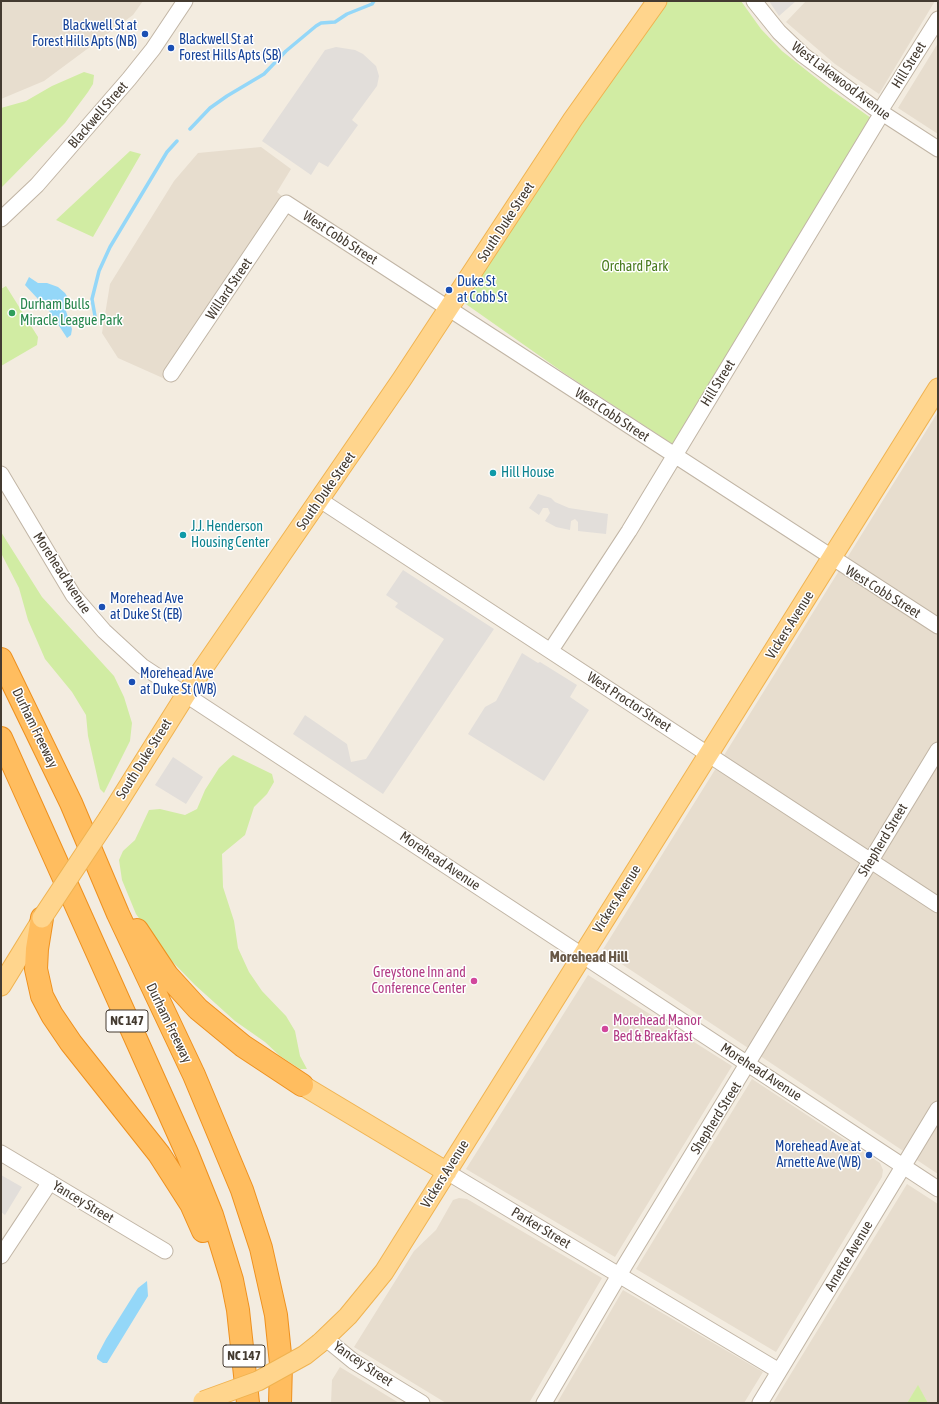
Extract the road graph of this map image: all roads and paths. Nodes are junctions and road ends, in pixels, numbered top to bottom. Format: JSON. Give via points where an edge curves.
{"nodes":[{"id":1,"x":185,"y":1,"type":"edge"},
{"id":2,"x":657,"y":1,"type":"edge"},
{"id":3,"x":754,"y":1,"type":"edge"},
{"id":4,"x":938,"y":20,"type":"edge"},
{"id":5,"x":881,"y":112,"type":"junction"},
{"id":6,"x":938,"y":149,"type":"edge"},
{"id":7,"x":286,"y":203,"type":"joint"},
{"id":8,"x":1,"y":219,"type":"edge"},
{"id":9,"x":449,"y":309,"type":"junction"},
{"id":10,"x":172,"y":374,"type":"dead end"},
{"id":11,"x":938,"y":388,"type":"edge"},
{"id":12,"x":674,"y":456,"type":"junction"},
{"id":13,"x":1,"y":474,"type":"edge"},
{"id":14,"x":320,"y":500,"type":"junction"},
{"id":15,"x":831,"y":558,"type":"junction"},
{"id":16,"x":938,"y":626,"type":"edge"},
{"id":17,"x":551,"y":650,"type":"junction"},
{"id":18,"x":1,"y":659,"type":"edge"},
{"id":19,"x":185,"y":695,"type":"junction"},
{"id":20,"x":1,"y":738,"type":"edge"},
{"id":21,"x":938,"y":750,"type":"edge"},
{"id":22,"x":708,"y":755,"type":"junction"},
{"id":23,"x":71,"y":803,"type":"junction"},
{"id":24,"x":871,"y":860,"type":"junction"},
{"id":25,"x":938,"y":905,"type":"edge"},
{"id":26,"x":42,"y":918,"type":"junction"},
{"id":27,"x":583,"y":955,"type":"junction"},
{"id":28,"x":1,"y":986,"type":"edge"},
{"id":29,"x":749,"y":1064,"type":"junction"},
{"id":30,"x":302,"y":1085,"type":"joint"},
{"id":31,"x":938,"y":1109,"type":"edge"},
{"id":32,"x":1,"y":1153,"type":"edge"},
{"id":33,"x":904,"y":1166,"type":"junction"},
{"id":34,"x":447,"y":1172,"type":"junction"},
{"id":35,"x":50,"y":1182,"type":"junction"},
{"id":36,"x":938,"y":1189,"type":"edge"},
{"id":37,"x":165,"y":1251,"type":"dead end"},
{"id":38,"x":1,"y":1256,"type":"edge"},
{"id":39,"x":620,"y":1274,"type":"junction"},
{"id":40,"x":238,"y":1310,"type":"junction"},
{"id":41,"x":322,"y":1340,"type":"junction"},
{"id":42,"x":281,"y":1364,"type":"junction"},
{"id":43,"x":779,"y":1371,"type":"junction"},
{"id":44,"x":199,"y":1402,"type":"edge"},
{"id":45,"x":248,"y":1403,"type":"edge"},
{"id":46,"x":280,"y":1403,"type":"edge"},
{"id":47,"x":294,"y":1403,"type":"edge"},
{"id":48,"x":422,"y":1403,"type":"edge"},
{"id":49,"x":544,"y":1403,"type":"edge"},
{"id":50,"x":760,"y":1403,"type":"edge"}],
"edges":[{"from":1,"to":8,"type":"street","name":"Blackwell Street","via":[[129,79],[37,185]]},
{"from":2,"to":9,"type":"main road","name":"South Duke Street","via":[[573,119]]},
{"from":3,"to":5,"type":"street","name":"West Lakewood Avenue","via":[[790,44]]},
{"from":4,"to":5,"type":"street","name":"Hill Street"},
{"from":5,"to":6,"type":"street","name":"West Lakewood Avenue"},
{"from":5,"to":12,"type":"street","name":"Hill Street"},
{"from":7,"to":9,"type":"street","name":"West Cobb Street"},
{"from":7,"to":10,"type":"street","name":"Willard Street"},
{"from":9,"to":12,"type":"street","name":"West Cobb Street"},
{"from":9,"to":14,"type":"main road","name":"South Duke Street"},
{"from":11,"to":15,"type":"main road","name":"Vickers Avenue"},
{"from":12,"to":15,"type":"street","name":"West Cobb Street"},
{"from":12,"to":17,"type":"street","name":"Hill Street"},
{"from":13,"to":19,"type":"street","name":"Morehead Avenue","via":[[82,607],[142,666]]},
{"from":14,"to":17,"type":"street","name":"West Proctor Street"},
{"from":14,"to":19,"type":"main road","name":"South Duke Street"},
{"from":15,"to":16,"type":"street","name":"West Cobb Street"},
{"from":15,"to":22,"type":"main road","name":"Vickers Avenue"},
{"from":17,"to":22,"type":"street","name":"West Proctor Street"},
{"from":18,"to":23,"type":"highway","name":"Durham Freeway","number":"NC 147"},
{"from":19,"to":26,"type":"main road","name":"South Duke Street","bridge":true},
{"from":19,"to":27,"type":"street","name":"Morehead Avenue"},
{"from":20,"to":40,"type":"highway","number":"NC 147","via":[[187,1153],[212,1215],[232,1280]]},
{"from":21,"to":24,"type":"street","name":"Shepherd Street"},
{"from":22,"to":24,"type":"street","name":"West Proctor Street"},
{"from":22,"to":27,"type":"main road","name":"Vickers Avenue"},
{"from":23,"to":30,"type":"highway","via":[[140,934],[167,975],[198,1009],[220,1028]]},
{"from":23,"to":42,"type":"highway","name":"Durham Freeway","number":"NC 147","via":[[118,914],[194,1075],[242,1190],[268,1276],[276,1315]]},
{"from":24,"to":25,"type":"street","name":"West Proctor Street"},
{"from":24,"to":29,"type":"street","name":"Shepherd Street"},
{"from":26,"to":28,"type":"main road","name":"South Duke Street"},
{"from":26,"to":40,"type":"highway","via":[[36,969],[45,1002],[71,1044],[158,1154],[191,1204],[223,1285]]},
{"from":27,"to":29,"type":"street","name":"Morehead Avenue"},
{"from":27,"to":34,"type":"main road","name":"Vickers Avenue"},
{"from":29,"to":33,"type":"street","name":"Morehead Avenue"},
{"from":29,"to":39,"type":"street","name":"Shepherd Street"},
{"from":30,"to":34,"type":"main road","name":"Parker Street"},
{"from":31,"to":33,"type":"street","name":"Arnette Avenue"},
{"from":32,"to":35,"type":"street","name":"Yancey Street"},
{"from":33,"to":36,"type":"street","name":"Morehead Avenue"},
{"from":33,"to":43,"type":"street","name":"Arnette Avenue"},
{"from":34,"to":39,"type":"street","name":"Parker Street"},
{"from":34,"to":41,"type":"main road","name":"Vickers Avenue","via":[[372,1288],[348,1316]]},
{"from":35,"to":37,"type":"street","name":"Yancey Street"},
{"from":35,"to":38,"type":"street"},
{"from":39,"to":43,"type":"street","name":"Parker Street"},
{"from":39,"to":49,"type":"street","name":"Shepherd Street"},
{"from":40,"to":45,"type":"highway","number":"NC 147"},
{"from":41,"to":44,"type":"main road","name":"Vickers Avenue","bridge":true,"via":[[305,1356],[258,1382]]},
{"from":41,"to":48,"type":"street","name":"Yancey Street"},
{"from":42,"to":46,"type":"highway","name":"Durham Freeway","number":"NC 147"},
{"from":42,"to":47,"type":"highway","via":[[292,1382]]},
{"from":43,"to":50,"type":"street","name":"Arnette Avenue"}]}
